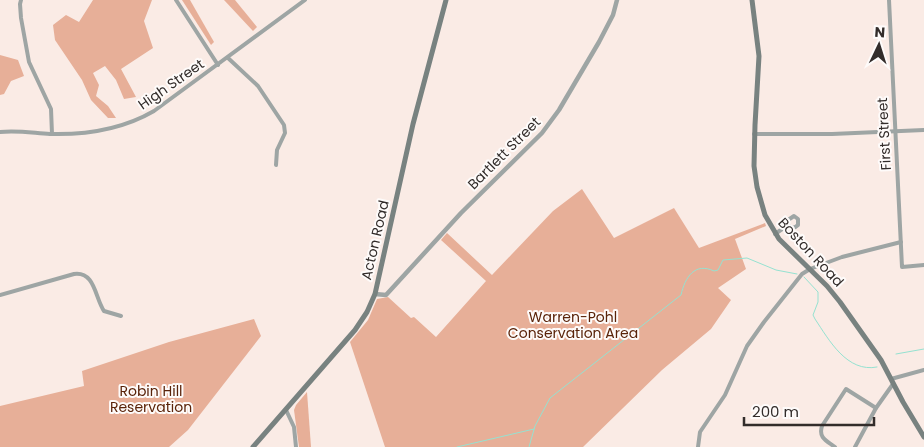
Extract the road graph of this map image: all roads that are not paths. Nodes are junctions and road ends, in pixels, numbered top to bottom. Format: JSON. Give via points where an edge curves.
{"nodes":[{"id":1,"x":21,"y":0,"type":"edge"},
{"id":2,"x":176,"y":0,"type":"edge"},
{"id":3,"x":305,"y":0,"type":"edge"},
{"id":4,"x":446,"y":0,"type":"edge"},
{"id":5,"x":617,"y":0,"type":"edge"},
{"id":6,"x":752,"y":0,"type":"edge"},
{"id":7,"x":888,"y":0,"type":"edge"},
{"id":8,"x":298,"y":2,"type":"edge"},
{"id":9,"x":228,"y":58,"type":"junction"},
{"id":10,"x":218,"y":65,"type":"junction"},
{"id":11,"x":924,"y":130,"type":"edge"},
{"id":12,"x":896,"y":131,"type":"junction"},
{"id":13,"x":0,"y":132,"type":"edge"},
{"id":14,"x":52,"y":134,"type":"junction"},
{"id":15,"x":754,"y":134,"type":"junction"},
{"id":16,"x":276,"y":165,"type":"dead end"},
{"id":17,"x":788,"y":225,"type":"dead end"},
{"id":18,"x":775,"y":234,"type":"junction"},
{"id":19,"x":900,"y":242,"type":"junction"},
{"id":20,"x":924,"y":265,"type":"edge"},
{"id":21,"x":810,"y":269,"type":"junction"},
{"id":22,"x":375,"y":294,"type":"junction"},
{"id":23,"x":0,"y":295,"type":"edge"},
{"id":24,"x":121,"y":316,"type":"dead end"},
{"id":25,"x":924,"y":370,"type":"edge"},
{"id":26,"x":892,"y":382,"type":"junction"},
{"id":27,"x":876,"y":408,"type":"junction"},
{"id":28,"x":286,"y":410,"type":"junction"},
{"id":29,"x":924,"y":437,"type":"edge"},
{"id":30,"x":253,"y":447,"type":"edge"},
{"id":31,"x":296,"y":447,"type":"edge"},
{"id":32,"x":698,"y":447,"type":"edge"},
{"id":33,"x":835,"y":447,"type":"edge"},
{"id":34,"x":855,"y":447,"type":"edge"}],
"edges":[{"from":1,"to":14,"type":"street","via":[[20,18],[29,62],[51,108]]},
{"from":2,"to":10,"type":"street"},
{"from":3,"to":8,"type":"street","name":"High Street"},
{"from":4,"to":22,"type":"main road","name":"Acton Road"},
{"from":5,"to":22,"type":"street","name":"Bartlett Street","via":[[595,49],[542,133],[461,212],[386,295]]},
{"from":6,"to":15,"type":"main road","name":"Boston Road","via":[[759,56]]},
{"from":7,"to":12,"type":"street","name":"First Street"},
{"from":8,"to":9,"type":"street","name":"High Street"},
{"from":9,"to":10,"type":"street","name":"High Street"},
{"from":9,"to":16,"type":"street","via":[[258,86],[284,125],[285,134],[277,150]]},
{"from":10,"to":14,"type":"street","name":"High Street","via":[[154,111],[131,123]]},
{"from":11,"to":12,"type":"street"},
{"from":12,"to":15,"type":"street"},
{"from":12,"to":19,"type":"street","name":"First Street"},
{"from":13,"to":14,"type":"street","name":"High Street"},
{"from":15,"to":18,"type":"main road","name":"Boston Road","via":[[757,187],[765,216]]},
{"from":17,"to":18,"type":"street"},
{"from":18,"to":21,"type":"main road","name":"Boston Road"},
{"from":19,"to":20,"type":"street","name":"First Street","via":[[902,267]]},
{"from":19,"to":21,"type":"street"},
{"from":21,"to":26,"type":"main road","name":"Boston Road","via":[[840,302],[881,360]]},
{"from":21,"to":32,"type":"street","via":[[802,274],[754,334],[725,395],[700,432]]},
{"from":22,"to":28,"type":"main road","name":"Acton Road","via":[[355,330]]},
{"from":23,"to":24,"type":"street","via":[[80,274],[89,278],[104,311]]},
{"from":25,"to":26,"type":"street"},
{"from":26,"to":27,"type":"street"},
{"from":26,"to":29,"type":"main road","name":"Boston Road"},
{"from":27,"to":33,"type":"street","via":[[846,389],[820,431],[823,438]]},
{"from":27,"to":34,"type":"street"},
{"from":28,"to":30,"type":"main road","name":"Acton Road"},
{"from":28,"to":31,"type":"street","via":[[292,421]]}]}
